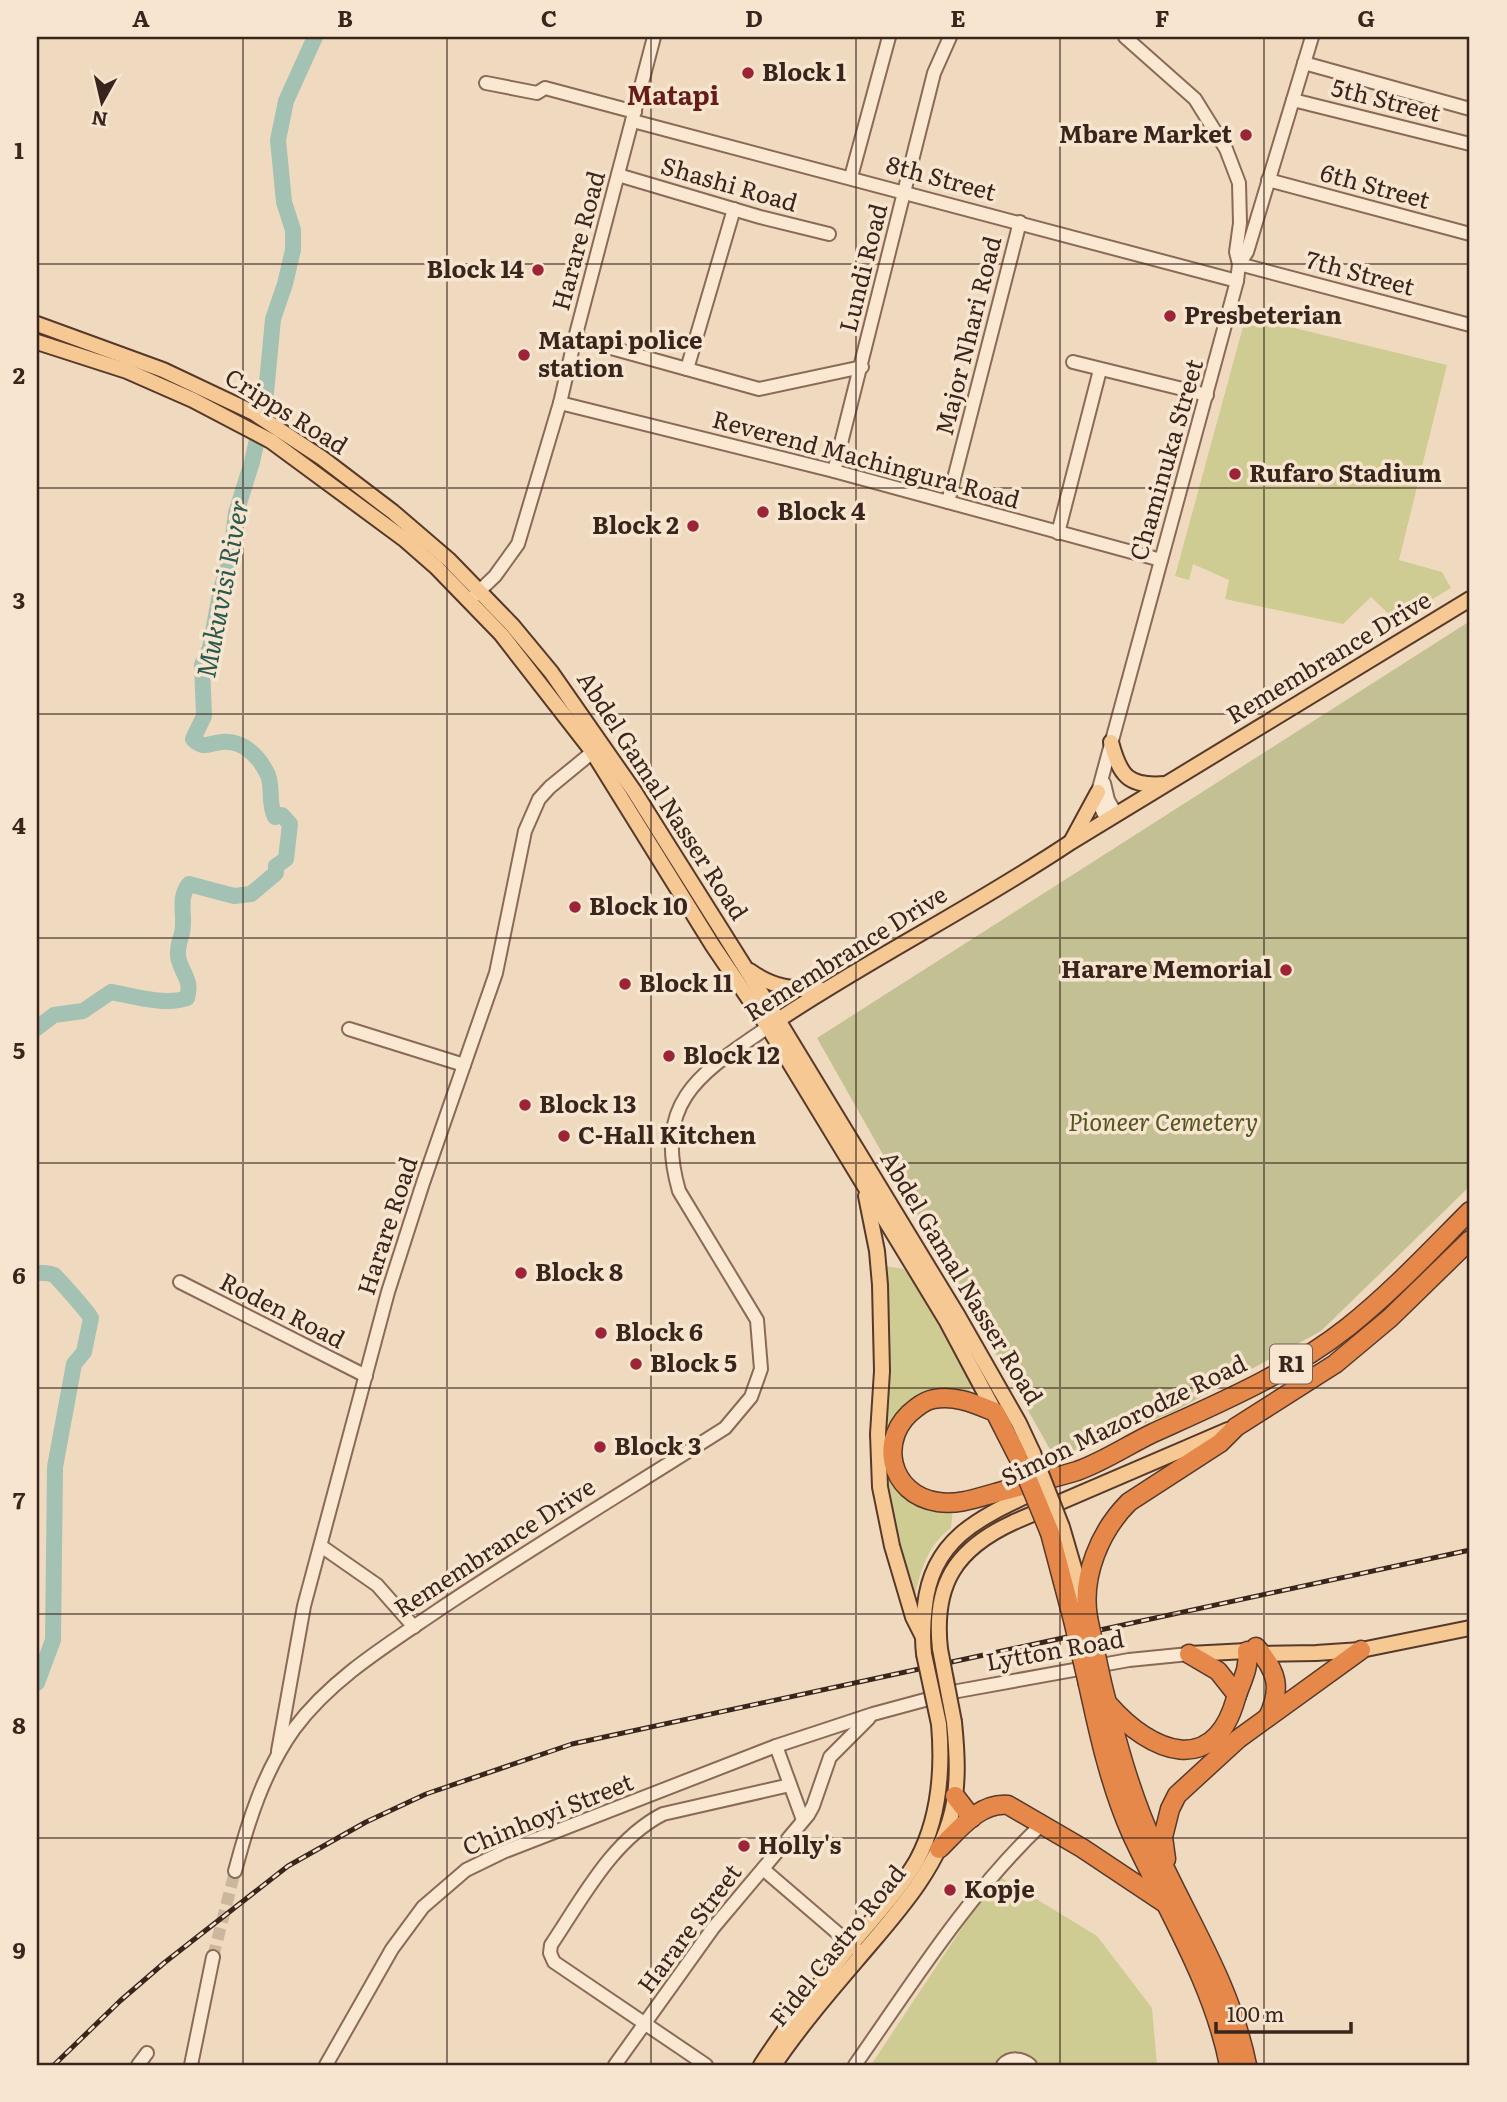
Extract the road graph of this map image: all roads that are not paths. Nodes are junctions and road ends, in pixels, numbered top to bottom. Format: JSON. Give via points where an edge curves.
{"nodes":[{"id":1,"x":654,"y":37,"type":"edge"},
{"id":2,"x":889,"y":37,"type":"edge"},
{"id":3,"x":950,"y":37,"type":"edge"},
{"id":4,"x":1125,"y":37,"type":"edge"},
{"id":5,"x":1312,"y":37,"type":"edge"},
{"id":6,"x":1304,"y":63,"type":"junction"},
{"id":7,"x":486,"y":83,"type":"dead end"},
{"id":8,"x":1293,"y":100,"type":"junction"},
{"id":9,"x":1470,"y":108,"type":"edge"},
{"id":10,"x":634,"y":116,"type":"junction"},
{"id":11,"x":1470,"y":144,"type":"edge"},
{"id":12,"x":618,"y":175,"type":"junction"},
{"id":13,"x":851,"y":177,"type":"junction"},
{"id":14,"x":1268,"y":180,"type":"junction"},
{"id":15,"x":905,"y":192,"type":"junction"},
{"id":16,"x":734,"y":209,"type":"junction"},
{"id":17,"x":1020,"y":222,"type":"junction"},
{"id":18,"x":829,"y":234,"type":"dead end"},
{"id":19,"x":1470,"y":234,"type":"edge"},
{"id":20,"x":1239,"y":264,"type":"junction"},
{"id":21,"x":1237,"y":281,"type":"junction"},
{"id":22,"x":37,"y":324,"type":"edge"},
{"id":23,"x":1470,"y":325,"type":"edge"},
{"id":24,"x":575,"y":338,"type":"junction"},
{"id":25,"x":37,"y":342,"type":"edge"},
{"id":26,"x":1073,"y":362,"type":"dead end"},
{"id":27,"x":862,"y":367,"type":"junction"},
{"id":28,"x":687,"y":369,"type":"junction"},
{"id":29,"x":1100,"y":370,"type":"junction"},
{"id":30,"x":1207,"y":395,"type":"junction"},
{"id":31,"x":560,"y":403,"type":"junction"},
{"id":32,"x":273,"y":434,"type":"junction"},
{"id":33,"x":834,"y":471,"type":"junction"},
{"id":34,"x":948,"y":502,"type":"junction"},
{"id":35,"x":1058,"y":533,"type":"junction"},
{"id":36,"x":1161,"y":560,"type":"junction"},
{"id":37,"x":474,"y":596,"type":"junction"},
{"id":38,"x":1470,"y":599,"type":"edge"},
{"id":39,"x":1111,"y":743,"type":"junction"},
{"id":40,"x":597,"y":748,"type":"junction"},
{"id":41,"x":1103,"y":776,"type":"junction"},
{"id":42,"x":1170,"y":783,"type":"junction"},
{"id":43,"x":1098,"y":792,"type":"junction"},
{"id":44,"x":1112,"y":817,"type":"junction"},
{"id":45,"x":1071,"y":842,"type":"junction"},
{"id":46,"x":743,"y":966,"type":"junction"},
{"id":47,"x":824,"y":990,"type":"junction"},
{"id":48,"x":773,"y":1024,"type":"junction"},
{"id":49,"x":349,"y":1029,"type":"dead end"},
{"id":50,"x":464,"y":1065,"type":"junction"},
{"id":51,"x":864,"y":1187,"type":"junction"},
{"id":52,"x":1470,"y":1211,"type":"edge"},
{"id":53,"x":1470,"y":1240,"type":"edge"},
{"id":54,"x":180,"y":1283,"type":"dead end"},
{"id":55,"x":366,"y":1376,"type":"junction"},
{"id":56,"x":995,"y":1412,"type":"junction"},
{"id":57,"x":1236,"y":1427,"type":"junction"},
{"id":58,"x":1027,"y":1458,"type":"junction"},
{"id":59,"x":1080,"y":1470,"type":"junction"},
{"id":60,"x":321,"y":1546,"type":"junction"},
{"id":61,"x":1082,"y":1616,"type":"junction"},
{"id":62,"x":414,"y":1627,"type":"junction"},
{"id":63,"x":1470,"y":1628,"type":"edge"},
{"id":64,"x":922,"y":1635,"type":"junction"},
{"id":65,"x":1386,"y":1643,"type":"junction"},
{"id":66,"x":940,"y":1649,"type":"joint"},
{"id":67,"x":1361,"y":1650,"type":"junction"},
{"id":68,"x":1255,"y":1651,"type":"junction"},
{"id":69,"x":924,"y":1654,"type":"joint"},
{"id":70,"x":1189,"y":1654,"type":"junction"},
{"id":71,"x":1095,"y":1683,"type":"junction"},
{"id":72,"x":1237,"y":1695,"type":"junction"},
{"id":73,"x":1107,"y":1702,"type":"junction"},
{"id":74,"x":873,"y":1714,"type":"junction"},
{"id":75,"x":1267,"y":1717,"type":"junction"},
{"id":76,"x":776,"y":1746,"type":"junction"},
{"id":77,"x":277,"y":1755,"type":"junction"},
{"id":78,"x":790,"y":1785,"type":"junction"},
{"id":79,"x":955,"y":1796,"type":"junction"},
{"id":80,"x":972,"y":1818,"type":"junction"},
{"id":81,"x":803,"y":1820,"type":"junction"},
{"id":82,"x":1042,"y":1824,"type":"junction"},
{"id":83,"x":939,"y":1849,"type":"junction"},
{"id":84,"x":763,"y":1869,"type":"junction"},
{"id":85,"x":235,"y":1871,"type":"tunnel mouth"},
{"id":86,"x":1167,"y":1874,"type":"junction"},
{"id":87,"x":1166,"y":1905,"type":"junction"},
{"id":88,"x":856,"y":1950,"type":"junction"},
{"id":89,"x":213,"y":1957,"type":"tunnel mouth"},
{"id":90,"x":644,"y":2025,"type":"junction"},
{"id":91,"x":147,"y":2053,"type":"dead end"},
{"id":92,"x":138,"y":2065,"type":"edge"},
{"id":93,"x":191,"y":2065,"type":"edge"},
{"id":94,"x":326,"y":2065,"type":"edge"},
{"id":95,"x":615,"y":2065,"type":"edge"},
{"id":96,"x":706,"y":2065,"type":"edge"},
{"id":97,"x":761,"y":2065,"type":"edge"},
{"id":98,"x":774,"y":2065,"type":"edge"},
{"id":99,"x":855,"y":2065,"type":"edge"},
{"id":100,"x":1003,"y":2065,"type":"edge"},
{"id":101,"x":1030,"y":2065,"type":"edge"},
{"id":102,"x":1229,"y":2065,"type":"edge"},
{"id":103,"x":1247,"y":2065,"type":"edge"}],
"edges":[{"from":1,"to":10,"type":"street","name":"Harare Road"},
{"from":2,"to":13,"type":"street"},
{"from":3,"to":15,"type":"street","name":"Lundi Road","via":[[934,73]]},
{"from":4,"to":20,"type":"street","via":[[1195,99],[1226,149],[1239,183]]},
{"from":5,"to":6,"type":"street","name":"Chaminuka Street"},
{"from":6,"to":8,"type":"street","name":"Chaminuka Street"},
{"from":6,"to":9,"type":"street"},
{"from":7,"to":10,"type":"street","name":"8th Street","via":[[537,93],[545,88]]},
{"from":8,"to":11,"type":"street","name":"5th Street"},
{"from":8,"to":14,"type":"street","name":"Chaminuka Street"},
{"from":10,"to":12,"type":"street","name":"Harare Road"},
{"from":10,"to":13,"type":"street","name":"8th Street"},
{"from":12,"to":16,"type":"street","name":"Shashi Road"},
{"from":12,"to":24,"type":"street","name":"Harare Road"},
{"from":13,"to":15,"type":"street","name":"8th Street"},
{"from":14,"to":19,"type":"street","name":"6th Street"},
{"from":14,"to":20,"type":"street","name":"Chaminuka Street"},
{"from":15,"to":17,"type":"street","name":"8th Street"},
{"from":15,"to":27,"type":"street","name":"Lundi Road"},
{"from":16,"to":18,"type":"street","name":"Shashi Road"},
{"from":16,"to":28,"type":"street"},
{"from":17,"to":21,"type":"street","name":"8th Street"},
{"from":17,"to":34,"type":"street","name":"Major Nhari Road"},
{"from":20,"to":21,"type":"street","name":"Chaminuka Street"},
{"from":20,"to":23,"type":"street","name":"7th Street"},
{"from":21,"to":30,"type":"street","name":"Chaminuka Street"},
{"from":22,"to":32,"type":"main road","name":"Cripps Road","via":[[163,370],[254,413]]},
{"from":24,"to":28,"type":"street"},
{"from":24,"to":31,"type":"street","name":"Harare Road"},
{"from":25,"to":32,"type":"main road","name":"Cripps Road","via":[[127,371],[253,430]]},
{"from":26,"to":29,"type":"street"},
{"from":27,"to":28,"type":"street","via":[[759,388]]},
{"from":27,"to":33,"type":"street","name":"Lundi Road"},
{"from":29,"to":30,"type":"street"},
{"from":29,"to":35,"type":"street"},
{"from":30,"to":36,"type":"street","name":"Chaminuka Street"},
{"from":31,"to":33,"type":"street","name":"Reverend Machingura Road"},
{"from":31,"to":37,"type":"street","name":"Harare Road","via":[[518,544]]},
{"from":32,"to":37,"type":"main road","name":"Cripps Road","via":[[322,458],[393,512],[449,560]]},
{"from":33,"to":34,"type":"street","name":"Reverend Machingura Road"},
{"from":34,"to":35,"type":"street","name":"Reverend Machingura Road"},
{"from":35,"to":36,"type":"street","name":"Reverend Machingura Road"},
{"from":36,"to":39,"type":"street","name":"Chaminuka Street"},
{"from":37,"to":40,"type":"main road","name":"Abdel Gamal Nasser Road","via":[[512,625],[544,664]]},
{"from":38,"to":42,"type":"main road","name":"Remembrance Drive"},
{"from":39,"to":41,"type":"street","name":"Chaminuka Street"},
{"from":39,"to":42,"type":"main road","via":[[1117,765],[1129,779],[1148,785]]},
{"from":40,"to":46,"type":"main road","name":"Abdel Gamal Nasser Road"},
{"from":40,"to":48,"type":"main road","name":"Abdel Gamal Nasser Road","via":[[713,946]]},
{"from":40,"to":50,"type":"street","name":"Harare Road","via":[[550,787],[530,815],[496,973]]},
{"from":41,"to":43,"type":"street","name":"Chaminuka Street"},
{"from":41,"to":44,"type":"street"},
{"from":42,"to":44,"type":"main road","name":"Remembrance Drive"},
{"from":43,"to":44,"type":"street","via":[[1099,804]]},
{"from":43,"to":45,"type":"main road"},
{"from":44,"to":45,"type":"main road","name":"Remembrance Drive"},
{"from":45,"to":47,"type":"main road","name":"Remembrance Drive"},
{"from":46,"to":47,"type":"main road","via":[[766,982]]},
{"from":46,"to":48,"type":"main road","name":"Abdel Gamal Nasser Road"},
{"from":47,"to":48,"type":"main road","name":"Remembrance Drive"},
{"from":48,"to":51,"type":"main road","name":"Abdel Gamal Nasser Road"},
{"from":48,"to":58,"type":"main road","name":"Abdel Gamal Nasser Road","via":[[958,1316],[1018,1423]]},
{"from":48,"to":62,"type":"street","name":"Remembrance Drive","via":[[693,1084],[679,1107],[671,1142],[679,1191],[757,1320],[761,1369],[751,1397],[725,1428]]},
{"from":49,"to":50,"type":"street"},
{"from":50,"to":55,"type":"street","name":"Harare Road","via":[[393,1275]]},
{"from":51,"to":56,"type":"main road","name":"Abdel Gamal Nasser Road","via":[[946,1320]]},
{"from":51,"to":64,"type":"main road","via":[[880,1285],[880,1487],[892,1546]]},
{"from":52,"to":59,"type":"highway","name":"Simon Mazorodze Road","number":"R1","via":[[1373,1307],[1320,1348]]},
{"from":53,"to":57,"type":"highway","name":"Simon Mazorodze Road","number":"R1","via":[[1363,1342]]},
{"from":54,"to":55,"type":"street","name":"Roden Road"},
{"from":55,"to":60,"type":"street","name":"Harare Road"},
{"from":56,"to":58,"type":"highway","name":"Abdel Gamal Nasser Road"},
{"from":56,"to":59,"type":"highway","via":[[960,1399],[931,1399],[919,1405],[906,1415],[892,1442],[899,1477],[923,1499],[954,1503]]},
{"from":57,"to":61,"type":"highway","via":[[1220,1444],[1129,1502],[1110,1523],[1098,1545]]},
{"from":57,"to":66,"type":"main road","name":"Simon Mazorodze Road","number":"R1","via":[[982,1539],[961,1556],[945,1586],[937,1626]]},
{"from":58,"to":61,"type":"highway","name":"Abdel Gamal Nasser Road","bridge":true,"via":[[1056,1530]]},
{"from":59,"to":64,"type":"main road","name":"Simon Mazorodze Road","number":"R1","via":[[996,1511],[956,1537],[937,1560],[930,1580]]},
{"from":60,"to":62,"type":"street","via":[[377,1585]]},
{"from":60,"to":77,"type":"street","name":"Harare Road","via":[[304,1606]]},
{"from":61,"to":71,"type":"highway","name":"Abdel Gamal Nasser Road","bridge":true},
{"from":62,"to":77,"type":"street","name":"Remembrance Drive","via":[[320,1698]]},
{"from":63,"to":65,"type":"main road","name":"Lytton Road"},
{"from":64,"to":69,"type":"main road","name":"Simon Mazorodze Road","number":"R1"},
{"from":65,"to":67,"type":"main road","name":"Lytton Road"},
{"from":65,"to":68,"type":"main road","name":"Lytton Road","via":[[1268,1644]]},
{"from":66,"to":79,"type":"main road","name":"Fidel Castro Road","number":"R1","bridge":true,"via":[[954,1722]]},
{"from":67,"to":68,"type":"main road","name":"Lytton Road"},
{"from":67,"to":75,"type":"highway"},
{"from":68,"to":70,"type":"main road","name":"Lytton Road"},
{"from":68,"to":72,"type":"highway"},
{"from":68,"to":75,"type":"highway","via":[[1272,1668],[1276,1684],[1275,1702]]},
{"from":69,"to":88,"type":"main road","name":"Fidel Castro Road","number":"R1","bridge":true,"via":[[939,1724],[941,1775],[932,1820],[904,1879]]},
{"from":70,"to":72,"type":"highway","via":[[1219,1671]]},
{"from":70,"to":74,"type":"street","name":"Lytton Road","via":[[1129,1660],[958,1691]]},
{"from":71,"to":73,"type":"highway","name":"Abdel Gamal Nasser Road"},
{"from":71,"to":87,"type":"highway","name":"Abdel Gamal Nasser Road","via":[[1107,1769]]},
{"from":72,"to":73,"type":"highway","via":[[1222,1732],[1206,1745],[1186,1750],[1146,1739]]},
{"from":73,"to":86,"type":"highway","name":"Abdel Gamal Nasser Road","via":[[1128,1783]]},
{"from":74,"to":76,"type":"street","name":"Chinhoyi Street"},
{"from":74,"to":81,"type":"street","name":"Harare Street","via":[[830,1757],[813,1806]]},
{"from":75,"to":86,"type":"highway","via":[[1177,1795],[1163,1837]]},
{"from":76,"to":78,"type":"street"},
{"from":76,"to":94,"type":"street","name":"Chinhoyi Street","via":[[466,1870],[423,1907],[392,1949]]},
{"from":77,"to":85,"type":"street","name":"Remembrance Drive","via":[[250,1816]]},
{"from":78,"to":81,"type":"street"},
{"from":78,"to":90,"type":"street","via":[[663,1814],[648,1822],[600,1873],[551,1945],[554,1962]]},
{"from":79,"to":80,"type":"highway"},
{"from":79,"to":83,"type":"main road","name":"Fidel Castro Road","number":"R1"},
{"from":80,"to":82,"type":"highway","via":[[989,1806],[1008,1805]]},
{"from":80,"to":83,"type":"highway"},
{"from":81,"to":84,"type":"street","name":"Harare Street"},
{"from":82,"to":87,"type":"highway"},
{"from":82,"to":99,"type":"street","via":[[962,1913]]},
{"from":83,"to":88,"type":"main road","name":"Fidel Castro Road","number":"R1","via":[[916,1888]]},
{"from":84,"to":88,"type":"street"},
{"from":84,"to":90,"type":"street","name":"Harare Street","via":[[713,1927]]},
{"from":86,"to":103,"type":"highway","name":"Abdel Gamal Nasser Road","via":[[1223,1985]]},
{"from":87,"to":102,"type":"highway","name":"Abdel Gamal Nasser Road","via":[[1207,1994]]},
{"from":88,"to":97,"type":"main road","name":"Fidel Castro Road","number":"R1","via":[[799,2009]]},
{"from":88,"to":98,"type":"main road","name":"Fidel Castro Road","number":"R1"},
{"from":89,"to":93,"type":"street"},
{"from":90,"to":95,"type":"street","name":"Harare Street"},
{"from":90,"to":96,"type":"street"},
{"from":91,"to":92,"type":"street"},
{"from":100,"to":101,"type":"street","via":[[1015,2059]]}]}
